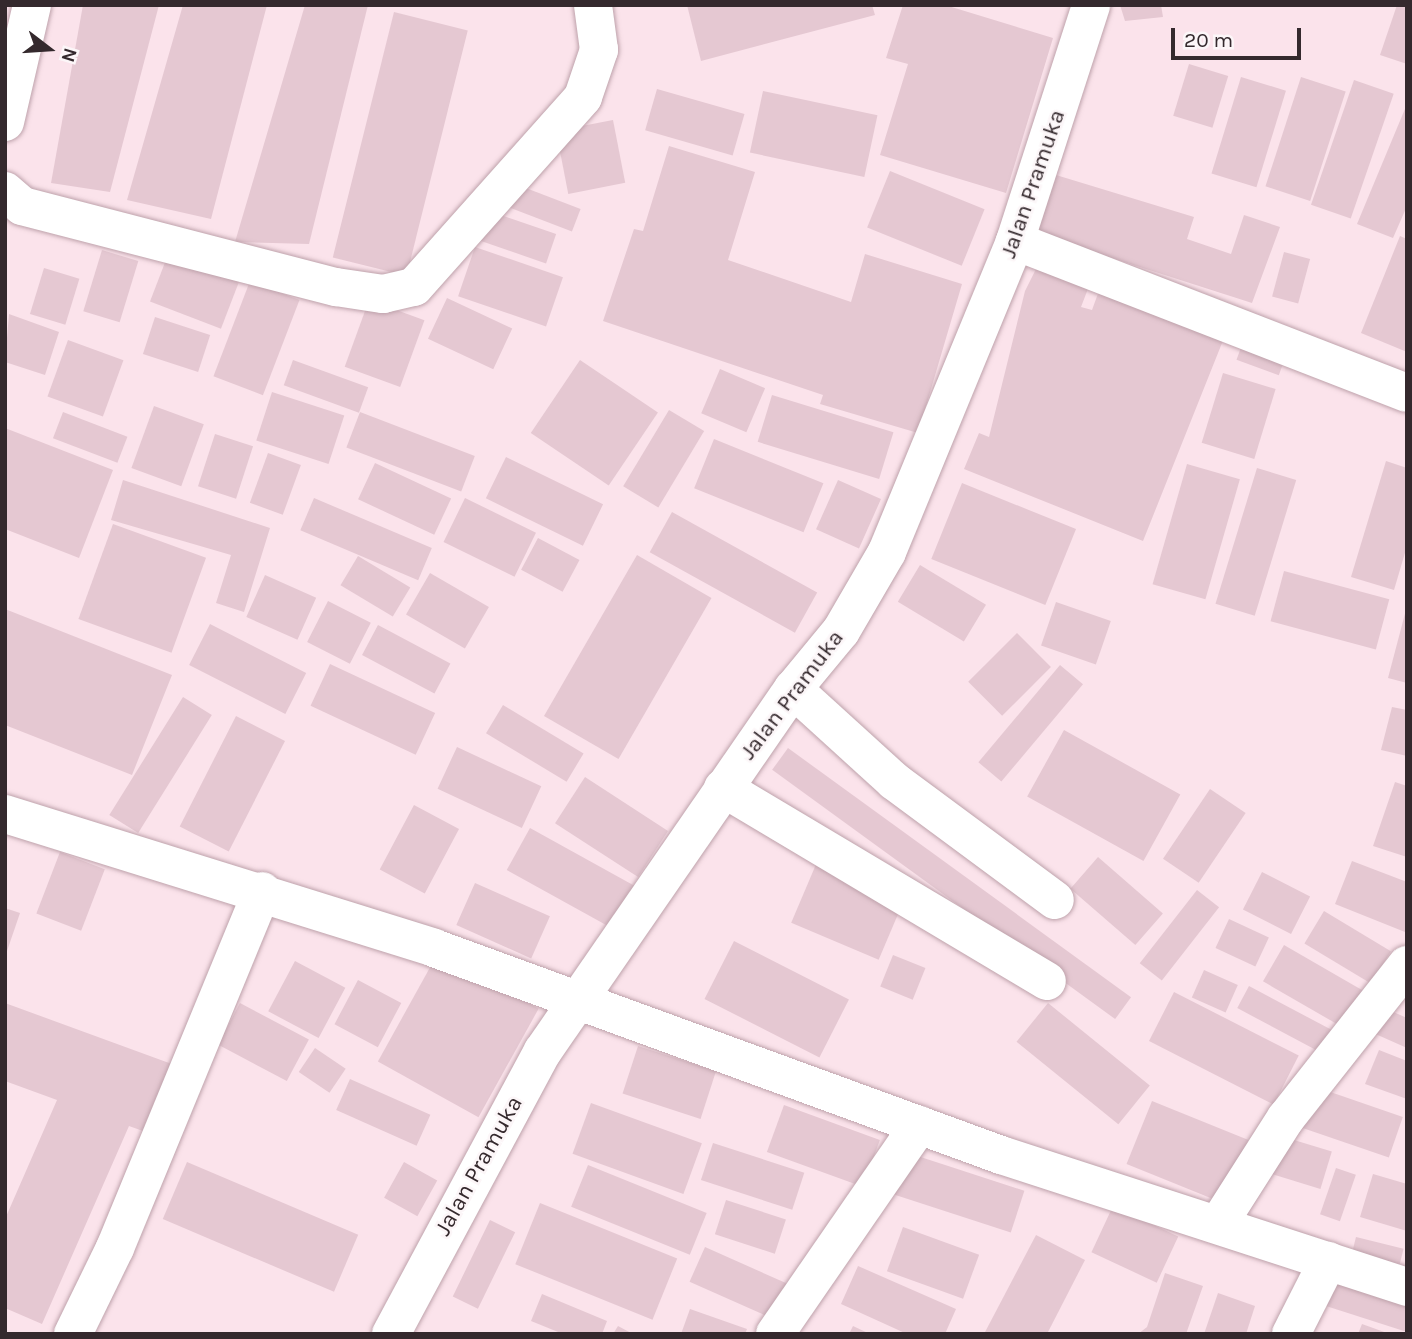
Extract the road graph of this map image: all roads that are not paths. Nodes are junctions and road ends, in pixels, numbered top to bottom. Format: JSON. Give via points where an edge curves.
{"nodes":[{"id":1,"x":32,"y":5,"type":"edge"},
{"id":2,"x":593,"y":5,"type":"edge"},
{"id":3,"x":1091,"y":5,"type":"edge"},
{"id":4,"x":5,"y":122,"type":"edge"},
{"id":5,"x":5,"y":191,"type":"edge"},
{"id":6,"x":1014,"y":241,"type":"junction"},
{"id":7,"x":1407,"y":393,"type":"edge"},
{"id":8,"x":793,"y":689,"type":"junction"},
{"id":9,"x":723,"y":788,"type":"junction"},
{"id":10,"x":5,"y":814,"type":"edge"},
{"id":11,"x":262,"y":891,"type":"junction"},
{"id":12,"x":1055,"y":900,"type":"dead end"},
{"id":13,"x":1407,"y":965,"type":"edge"},
{"id":14,"x":1047,"y":981,"type":"dead end"},
{"id":15,"x":576,"y":1002,"type":"junction"},
{"id":16,"x":919,"y":1125,"type":"junction"},
{"id":17,"x":1219,"y":1223,"type":"junction"},
{"id":18,"x":1328,"y":1261,"type":"junction"},
{"id":19,"x":1407,"y":1287,"type":"edge"},
{"id":20,"x":73,"y":1334,"type":"edge"},
{"id":21,"x":391,"y":1334,"type":"edge"},
{"id":22,"x":775,"y":1334,"type":"edge"},
{"id":23,"x":1291,"y":1334,"type":"edge"}],
"edges":[{"from":1,"to":4,"type":"street"},
{"from":2,"to":5,"type":"street","via":[[599,50],[583,97],[414,287],[383,294],[336,288],[22,206]]},
{"from":3,"to":6,"type":"street","name":"Jalan Pramuka"},
{"from":6,"to":7,"type":"street"},
{"from":6,"to":8,"type":"street","name":"Jalan Pramuka","via":[[887,552],[841,631]]},
{"from":8,"to":9,"type":"street","name":"Jalan Pramuka"},
{"from":8,"to":12,"type":"street","via":[[894,781]]},
{"from":9,"to":14,"type":"street"},
{"from":9,"to":15,"type":"street","name":"Jalan Pramuka"},
{"from":10,"to":11,"type":"street"},
{"from":11,"to":15,"type":"street"},
{"from":11,"to":20,"type":"street","via":[[115,1248]]},
{"from":13,"to":17,"type":"street","via":[[1286,1118]]},
{"from":15,"to":16,"type":"street"},
{"from":15,"to":21,"type":"street","name":"Jalan Pramuka","via":[[438,1240]]},
{"from":16,"to":17,"type":"street"},
{"from":16,"to":22,"type":"street"},
{"from":17,"to":18,"type":"street"},
{"from":18,"to":19,"type":"street"},
{"from":18,"to":23,"type":"street"}]}
